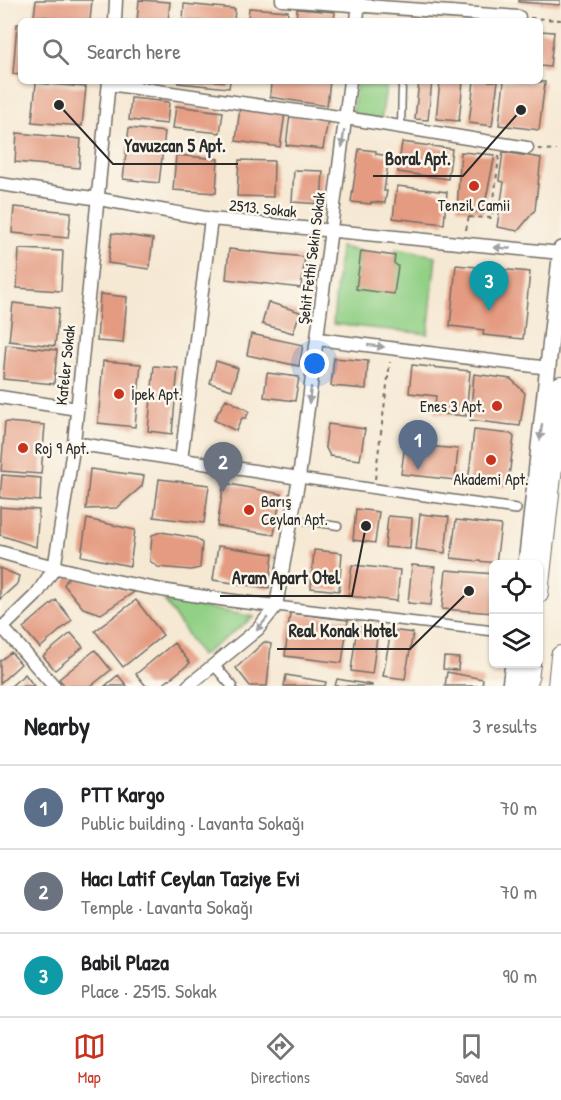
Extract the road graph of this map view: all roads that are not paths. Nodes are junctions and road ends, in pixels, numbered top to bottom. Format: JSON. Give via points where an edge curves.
{"nodes":[{"id":1,"x":117,"y":0,"type":"edge"},
{"id":2,"x":282,"y":0,"type":"edge"},
{"id":3,"x":359,"y":3,"type":"edge"},
{"id":4,"x":519,"y":17,"type":"road end"},
{"id":5,"x":115,"y":18,"type":"edge"},
{"id":6,"x":357,"y":18,"type":"edge"},
{"id":7,"x":109,"y":84,"type":"edge"},
{"id":8,"x":116,"y":84,"type":"edge"},
{"id":9,"x":350,"y":84,"type":"edge"},
{"id":10,"x":402,"y":85,"type":"dead end"},
{"id":11,"x":346,"y":118,"type":"junction"},
{"id":12,"x":401,"y":127,"type":"junction"},
{"id":13,"x":526,"y":148,"type":"road end"},
{"id":14,"x":0,"y":184,"type":"edge"},
{"id":15,"x":99,"y":199,"type":"junction"},
{"id":16,"x":211,"y":219,"type":"junction"},
{"id":17,"x":330,"y":232,"type":"junction"},
{"id":18,"x":561,"y":251,"type":"edge"},
{"id":19,"x":318,"y":339,"type":"junction"},
{"id":20,"x":549,"y":368,"type":"junction"},
{"id":21,"x":561,"y":386,"type":"edge"},
{"id":22,"x":0,"y":397,"type":"edge"},
{"id":23,"x":77,"y":409,"type":"junction"},
{"id":24,"x":74,"y":443,"type":"junction"},
{"id":25,"x":181,"y":460,"type":"junction"},
{"id":26,"x":299,"y":478,"type":"junction"},
{"id":27,"x":516,"y":509,"type":"dead end"},
{"id":28,"x":292,"y":519,"type":"junction"},
{"id":29,"x":338,"y":526,"type":"dead end"},
{"id":30,"x":0,"y":552,"type":"edge"},
{"id":31,"x":526,"y":560,"type":"edge"},
{"id":32,"x":542,"y":560,"type":"edge"},
{"id":33,"x":54,"y":569,"type":"junction"},
{"id":34,"x":276,"y":606,"type":"junction"},
{"id":35,"x":1,"y":629,"type":"edge"},
{"id":36,"x":489,"y":630,"type":"edge"},
{"id":37,"x":561,"y":656,"type":"edge"},
{"id":38,"x":215,"y":666,"type":"junction"},
{"id":39,"x":512,"y":668,"type":"edge"},
{"id":40,"x":529,"y":668,"type":"edge"},
{"id":41,"x":54,"y":686,"type":"edge"},
{"id":42,"x":188,"y":686,"type":"edge"},
{"id":43,"x":232,"y":686,"type":"edge"},
{"id":44,"x":510,"y":686,"type":"edge"},
{"id":45,"x":527,"y":686,"type":"edge"},
{"id":46,"x":558,"y":686,"type":"edge"}],
"edges":[{"from":1,"to":5,"type":"street"},
{"from":2,"to":3,"type":"street"},
{"from":3,"to":4,"type":"street"},
{"from":3,"to":6,"type":"street"},
{"from":7,"to":15,"type":"street","name":"Kafeler Sokak"},
{"from":8,"to":11,"type":"street"},
{"from":9,"to":11,"type":"street","name":"Şehit Fethi Sekin Sokak"},
{"from":10,"to":12,"type":"lane"},
{"from":11,"to":12,"type":"street"},
{"from":11,"to":17,"type":"street","name":"Şehit Fethi Sekin Sokak","one_way":true},
{"from":12,"to":13,"type":"street"},
{"from":14,"to":15,"type":"street","name":"2513. Sokak"},
{"from":15,"to":16,"type":"street","name":"2513. Sokak"},
{"from":15,"to":23,"type":"street","name":"Kafeler Sokak"},
{"from":16,"to":17,"type":"street","name":"2513. Sokak"},
{"from":16,"to":25,"type":"street"},
{"from":18,"to":17,"type":"street","name":"2513. Sokak","one_way":true},
{"from":17,"to":19,"type":"street","name":"Şehit Fethi Sekin Sokak"},
{"from":18,"to":20,"type":"street"},
{"from":19,"to":20,"type":"street","one_way":true},
{"from":19,"to":26,"type":"street","name":"Şehit Fethi Sekin Sokak","one_way":true},
{"from":20,"to":31,"type":"street","one_way":true},
{"from":21,"to":32,"type":"main road"},
{"from":22,"to":23,"type":"street"},
{"from":23,"to":24,"type":"street","name":"Kafeler Sokak"},
{"from":24,"to":25,"type":"street"},
{"from":24,"to":33,"type":"street","name":"Kafeler Sokak"},
{"from":25,"to":26,"type":"street"},
{"from":26,"to":27,"type":"street"},
{"from":26,"to":28,"type":"street","name":"Şehit Fethi Sekin Sokak"},
{"from":28,"to":29,"type":"lane"},
{"from":28,"to":34,"type":"street","name":"Şehit Fethi Sekin Sokak"},
{"from":30,"to":33,"type":"street"},
{"from":33,"to":34,"type":"street","via":[[201,598]]},
{"from":33,"to":35,"type":"street","name":"Kafeler Sokak","via":[[36,595]]},
{"from":34,"to":36,"type":"street"},
{"from":34,"to":38,"type":"street","name":"Şehit Fethi Sekin Sokak","one_way":true,"via":[[258,630]]},
{"from":35,"to":41,"type":"street"},
{"from":37,"to":46,"type":"main road"},
{"from":38,"to":42,"type":"street","name":"Şehit Fethi Sekin Sokak"},
{"from":38,"to":43,"type":"street"},
{"from":39,"to":44,"type":"street"},
{"from":40,"to":45,"type":"main road"}]}
